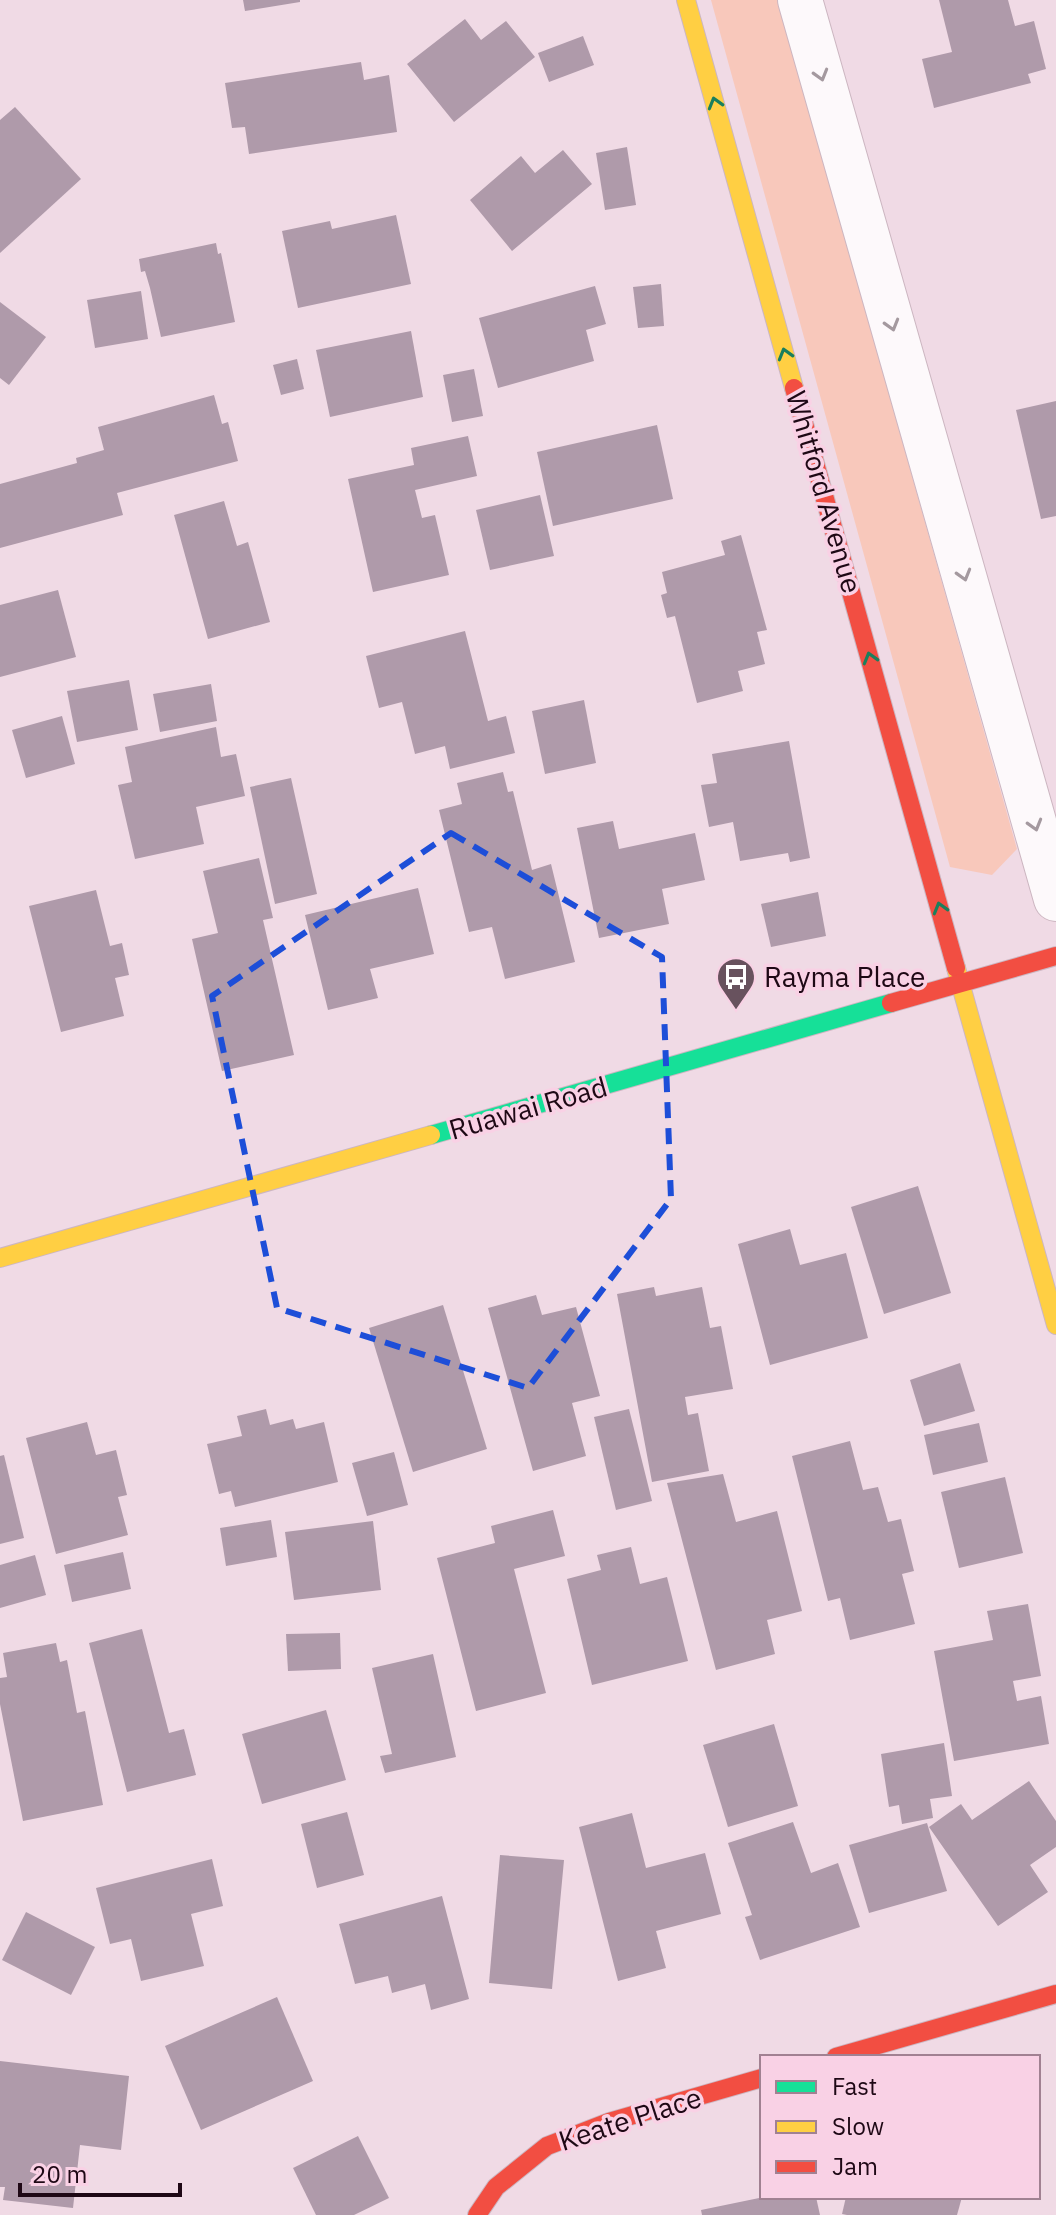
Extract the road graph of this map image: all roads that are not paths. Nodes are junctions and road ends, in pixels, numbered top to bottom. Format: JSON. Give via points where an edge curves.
{"nodes":[{"id":1,"x":686,"y":0,"type":"edge"},
{"id":2,"x":800,"y":0,"type":"edge"},
{"id":3,"x":1056,"y":899,"type":"edge"},
{"id":4,"x":1056,"y":956,"type":"edge"},
{"id":5,"x":961,"y":984,"type":"junction"},
{"id":6,"x":0,"y":1257,"type":"edge"},
{"id":7,"x":1056,"y":1325,"type":"edge"},
{"id":8,"x":1056,"y":1994,"type":"edge"},
{"id":9,"x":843,"y":2055,"type":"edge"},
{"id":10,"x":760,"y":2079,"type":"edge"},
{"id":11,"x":477,"y":2215,"type":"edge"}],
"edges":[{"from":5,"to":1,"type":"street","name":"Whitford Avenue","one_way":true},
{"from":2,"to":3,"type":"street","one_way":true},
{"from":4,"to":5,"type":"street","name":"Ruawai Road"},
{"from":5,"to":6,"type":"street","name":"Ruawai Road"},
{"from":5,"to":7,"type":"street"},
{"from":8,"to":9,"type":"street"},
{"from":10,"to":11,"type":"street","name":"Keate Place","via":[[609,2122],[547,2146],[496,2187]]}]}
